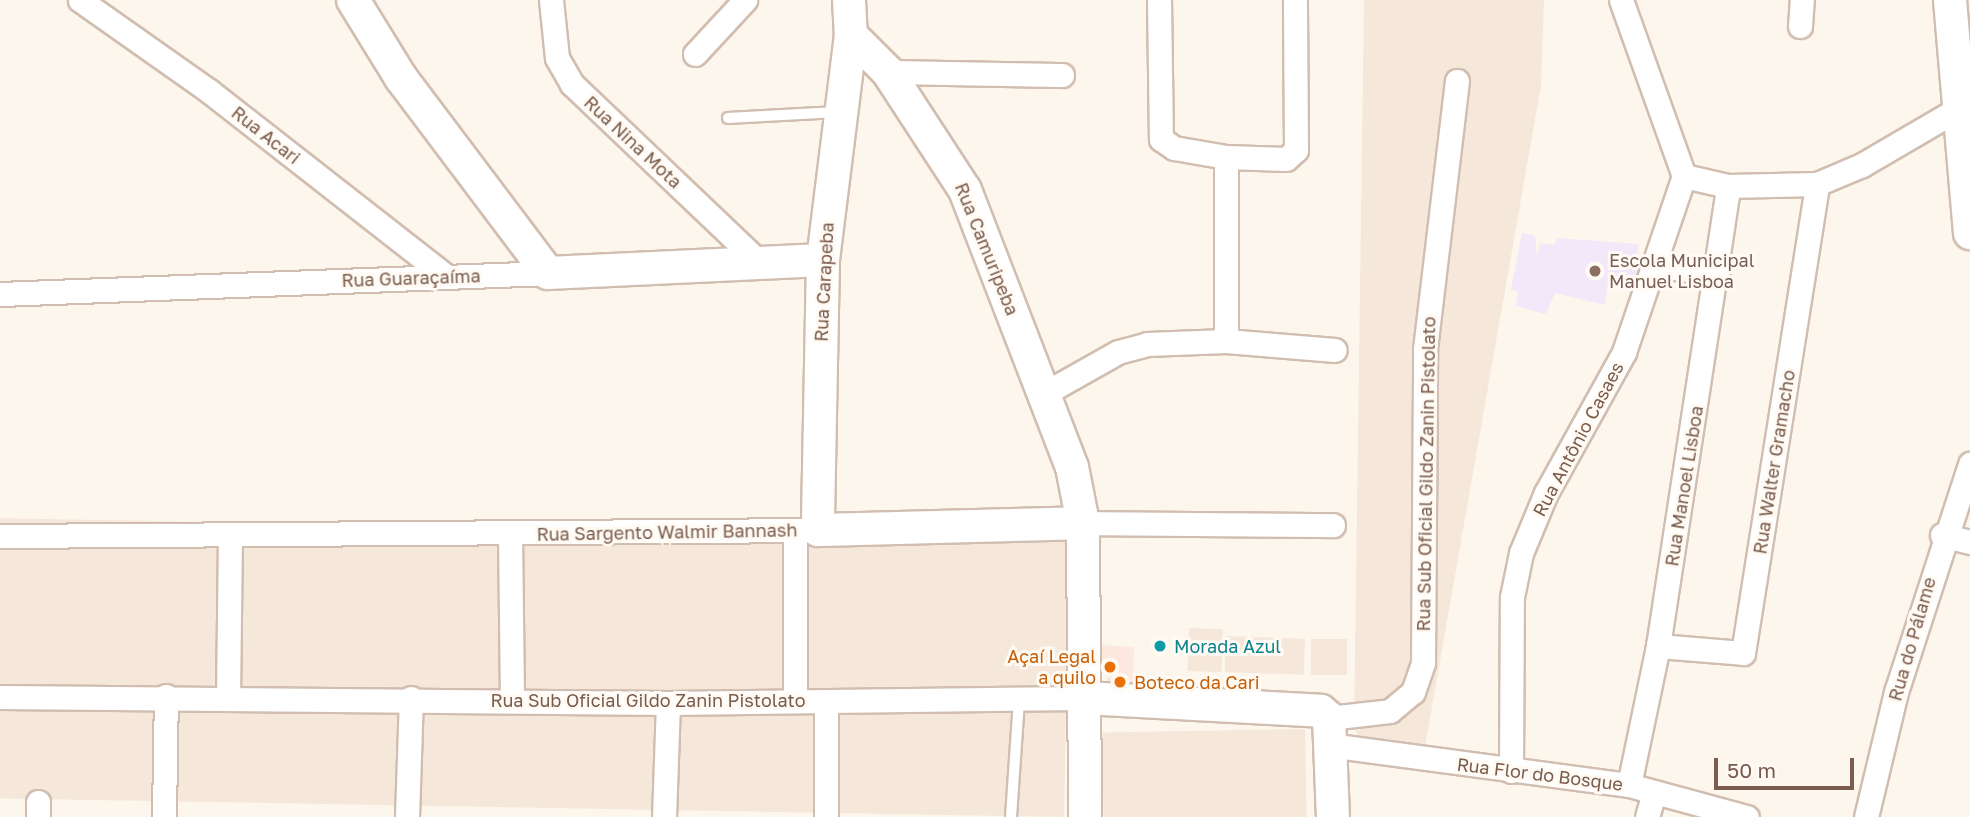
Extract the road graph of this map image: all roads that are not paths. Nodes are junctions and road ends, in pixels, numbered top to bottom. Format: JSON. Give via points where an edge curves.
{"nodes":[{"id":1,"x":80,"y":0,"type":"edge"},
{"id":2,"x":353,"y":0,"type":"edge"},
{"id":3,"x":551,"y":0,"type":"edge"},
{"id":4,"x":745,"y":0,"type":"edge"},
{"id":5,"x":849,"y":0,"type":"edge"},
{"id":6,"x":1159,"y":0,"type":"edge"},
{"id":7,"x":1294,"y":0,"type":"edge"},
{"id":8,"x":1621,"y":0,"type":"edge"},
{"id":9,"x":1802,"y":0,"type":"edge"},
{"id":10,"x":1950,"y":0,"type":"edge"},
{"id":11,"x":1801,"y":26,"type":"dead end"},
{"id":12,"x":851,"y":36,"type":"junction"},
{"id":13,"x":695,"y":54,"type":"dead end"},
{"id":14,"x":888,"y":72,"type":"junction"},
{"id":15,"x":1062,"y":75,"type":"dead end"},
{"id":16,"x":1457,"y":81,"type":"dead end"},
{"id":17,"x":1956,"y":110,"type":"junction"},
{"id":18,"x":839,"y":111,"type":"junction"},
{"id":19,"x":728,"y":118,"type":"dead end"},
{"id":20,"x":1226,"y":157,"type":"junction"},
{"id":21,"x":1684,"y":176,"type":"junction"},
{"id":22,"x":1817,"y":184,"type":"junction"},
{"id":23,"x":1728,"y":186,"type":"junction"},
{"id":24,"x":1970,"y":233,"type":"edge"},
{"id":25,"x":823,"y":260,"type":"junction"},
{"id":26,"x":758,"y":261,"type":"junction"},
{"id":27,"x":1653,"y":265,"type":"junction"},
{"id":28,"x":548,"y":273,"type":"junction"},
{"id":29,"x":1717,"y":274,"type":"junction"},
{"id":30,"x":446,"y":276,"type":"junction"},
{"id":31,"x":0,"y":294,"type":"edge"},
{"id":32,"x":1226,"y":341,"type":"junction"},
{"id":33,"x":1335,"y":350,"type":"dead end"},
{"id":34,"x":1047,"y":392,"type":"junction"},
{"id":35,"x":1970,"y":464,"type":"edge"},
{"id":36,"x":1083,"y":523,"type":"junction"},
{"id":37,"x":1333,"y":525,"type":"dead end"},
{"id":38,"x":807,"y":531,"type":"junction"},
{"id":39,"x":510,"y":534,"type":"junction"},
{"id":40,"x":1942,"y":535,"type":"junction"},
{"id":41,"x":0,"y":536,"type":"edge"},
{"id":42,"x":230,"y":537,"type":"junction"},
{"id":43,"x":1970,"y":542,"type":"edge"},
{"id":44,"x":1658,"y":646,"type":"junction"},
{"id":45,"x":166,"y":696,"type":"junction"},
{"id":46,"x":0,"y":697,"type":"edge"},
{"id":47,"x":228,"y":698,"type":"junction"},
{"id":48,"x":411,"y":698,"type":"junction"},
{"id":49,"x":1084,"y":698,"type":"junction"},
{"id":50,"x":1019,"y":699,"type":"junction"},
{"id":51,"x":512,"y":700,"type":"junction"},
{"id":52,"x":795,"y":700,"type":"junction"},
{"id":53,"x":826,"y":701,"type":"junction"},
{"id":54,"x":668,"y":703,"type":"junction"},
{"id":55,"x":1329,"y":732,"type":"junction"},
{"id":56,"x":1511,"y":771,"type":"junction"},
{"id":57,"x":1629,"y":785,"type":"junction"},
{"id":58,"x":1654,"y":792,"type":"junction"},
{"id":59,"x":164,"y":817,"type":"edge"},
{"id":60,"x":407,"y":817,"type":"edge"},
{"id":61,"x":664,"y":817,"type":"edge"},
{"id":62,"x":826,"y":817,"type":"edge"},
{"id":63,"x":1011,"y":817,"type":"edge"},
{"id":64,"x":1085,"y":817,"type":"edge"},
{"id":65,"x":1334,"y":817,"type":"edge"},
{"id":66,"x":1647,"y":817,"type":"edge"},
{"id":67,"x":1747,"y":817,"type":"edge"},
{"id":68,"x":1866,"y":817,"type":"edge"}],
"edges":[{"from":1,"to":30,"type":"street","name":"Rua Acari","via":[[209,90]]},
{"from":2,"to":28,"type":"main road","via":[[416,99]]},
{"from":3,"to":26,"type":"street","name":"Rua Nina Mota","via":[[557,58],[572,84]]},
{"from":4,"to":13,"type":"street"},
{"from":5,"to":12,"type":"main road"},
{"from":6,"to":20,"type":"street","via":[[1161,139],[1174,148]]},
{"from":7,"to":20,"type":"street","via":[[1296,150],[1286,159]]},
{"from":8,"to":21,"type":"street"},
{"from":9,"to":11,"type":"street"},
{"from":10,"to":17,"type":"main road"},
{"from":12,"to":14,"type":"main road","name":"Rua Camuripeba"},
{"from":12,"to":18,"type":"main road","name":"Rua Carapeba"},
{"from":14,"to":15,"type":"street"},
{"from":14,"to":34,"type":"main road","name":"Rua Camuripeba","via":[[965,190]]},
{"from":16,"to":55,"type":"street","name":"Rua Sub Oficial Gildo Zanin Pistolato","via":[[1425,349],[1423,663],[1413,692],[1390,710]]},
{"from":17,"to":22,"type":"street","via":[[1862,165]]},
{"from":17,"to":24,"type":"main road"},
{"from":18,"to":19,"type":"lane"},
{"from":18,"to":25,"type":"main road","name":"Rua Carapeba"},
{"from":20,"to":32,"type":"street"},
{"from":21,"to":23,"type":"street"},
{"from":21,"to":27,"type":"street","name":"Rua Antônio Casaes"},
{"from":22,"to":23,"type":"street"},
{"from":22,"to":44,"type":"street","name":"Rua Walter Gramacho","via":[[1744,653]]},
{"from":23,"to":29,"type":"street","name":"Rua Manoel Lisboa"},
{"from":25,"to":26,"type":"main road","name":"Rua Guaraçaíma"},
{"from":25,"to":38,"type":"main road","name":"Rua Carapeba"},
{"from":26,"to":28,"type":"main road","name":"Rua Guaraçaíma"},
{"from":27,"to":29,"type":"street"},
{"from":27,"to":56,"type":"street","name":"Rua Antônio Casaes","via":[[1612,378],[1546,493],[1521,553],[1512,597]]},
{"from":28,"to":30,"type":"street","name":"Rua Guaraçaíma"},
{"from":29,"to":44,"type":"street","name":"Rua Manoel Lisboa"},
{"from":30,"to":31,"type":"street","name":"Rua Guaraçaíma"},
{"from":32,"to":33,"type":"street"},
{"from":32,"to":34,"type":"street","via":[[1147,344],[1118,352]]},
{"from":34,"to":36,"type":"main road","name":"Rua Camuripeba"},
{"from":35,"to":40,"type":"street","name":"Rua do Pálame"},
{"from":36,"to":37,"type":"street","name":"Rua Sargento Walmir Bannash"},
{"from":36,"to":38,"type":"main road","name":"Rua Sargento Walmir Bannash"},
{"from":36,"to":49,"type":"main road","name":"Rua Camuripeba"},
{"from":38,"to":39,"type":"street","name":"Rua Sargento Walmir Bannash"},
{"from":38,"to":52,"type":"street","name":"Rua Carapeba"},
{"from":39,"to":42,"type":"street","name":"Rua Sargento Walmir Bannash"},
{"from":39,"to":51,"type":"street"},
{"from":40,"to":43,"type":"street"},
{"from":40,"to":68,"type":"street","name":"Rua do Pálame"},
{"from":41,"to":42,"type":"street","name":"Rua Sargento Walmir Bannash"},
{"from":42,"to":47,"type":"street"},
{"from":44,"to":57,"type":"street","name":"Rua Manoel Lisboa"},
{"from":45,"to":46,"type":"street","name":"Rua Sub Oficial Gildo Zanin Pistolato"},
{"from":45,"to":47,"type":"street","name":"Rua Sub Oficial Gildo Zanin Pistolato"},
{"from":45,"to":59,"type":"street"},
{"from":47,"to":48,"type":"street","name":"Rua Sub Oficial Gildo Zanin Pistolato"},
{"from":48,"to":51,"type":"street","name":"Rua Sub Oficial Gildo Zanin Pistolato"},
{"from":48,"to":60,"type":"street"},
{"from":49,"to":50,"type":"street","name":"Rua Sub Oficial Gildo Zanin Pistolato"},
{"from":49,"to":55,"type":"main road","name":"Rua Sub Oficial Gildo Zanin Pistolato","via":[[1296,705]]},
{"from":49,"to":64,"type":"main road","name":"Rua Camuripeba"},
{"from":50,"to":53,"type":"street","name":"Rua Sub Oficial Gildo Zanin Pistolato"},
{"from":50,"to":63,"type":"lane"},
{"from":51,"to":54,"type":"street","name":"Rua Sub Oficial Gildo Zanin Pistolato"},
{"from":52,"to":53,"type":"street","name":"Rua Sub Oficial Gildo Zanin Pistolato"},
{"from":52,"to":54,"type":"street","name":"Rua Sub Oficial Gildo Zanin Pistolato"},
{"from":53,"to":62,"type":"street"},
{"from":54,"to":61,"type":"street"},
{"from":55,"to":56,"type":"street","name":"Rua Flor do Bosque"},
{"from":55,"to":65,"type":"main road"},
{"from":56,"to":57,"type":"street","name":"Rua Flor do Bosque"},
{"from":57,"to":58,"type":"street","name":"Rua Flor do Bosque"},
{"from":58,"to":66,"type":"street"},
{"from":58,"to":67,"type":"street","name":"Rua Flor do Bosque"}]}
